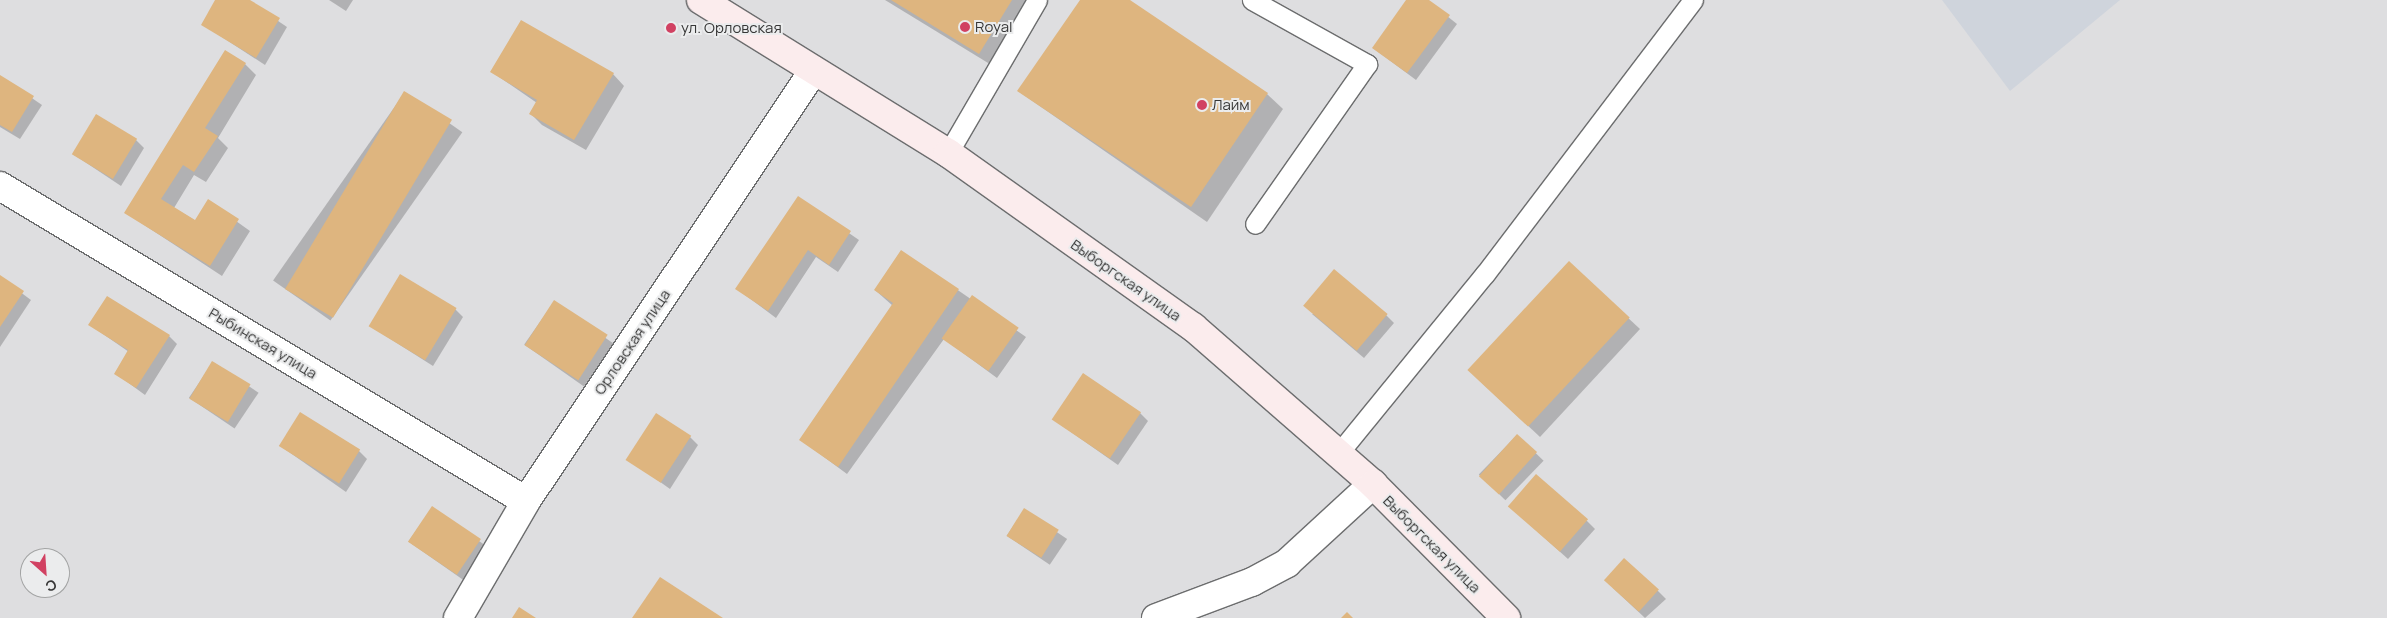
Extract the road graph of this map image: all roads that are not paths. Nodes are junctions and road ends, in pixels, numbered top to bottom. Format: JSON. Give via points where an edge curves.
{"nodes":[{"id":1,"x":701,"y":0,"type":"edge"},
{"id":2,"x":1037,"y":0,"type":"edge"},
{"id":3,"x":1252,"y":0,"type":"edge"},
{"id":4,"x":1697,"y":1,"type":"edge"},
{"id":5,"x":814,"y":70,"type":"junction"},
{"id":6,"x":948,"y":153,"type":"junction"},
{"id":7,"x":0,"y":186,"type":"edge"},
{"id":8,"x":1255,"y":224,"type":"dead end"},
{"id":9,"x":1338,"y":454,"type":"junction"},
{"id":10,"x":1373,"y":484,"type":"junction"},
{"id":11,"x":526,"y":501,"type":"junction"},
{"id":12,"x":458,"y":618,"type":"edge"},
{"id":13,"x":1156,"y":618,"type":"edge"},
{"id":14,"x":1506,"y":618,"type":"edge"}],
"edges":[{"from":1,"to":5,"type":"street","name":"Выборгская улица"},
{"from":2,"to":6,"type":"lane"},
{"from":3,"to":8,"type":"lane","via":[[1367,64]]},
{"from":4,"to":9,"type":"lane","via":[[1485,274]]},
{"from":5,"to":6,"type":"street","name":"Выборгская улица"},
{"from":5,"to":11,"type":"street","name":"Орловская улица"},
{"from":6,"to":9,"type":"street","name":"Выборгская улица","via":[[1193,327]]},
{"from":7,"to":11,"type":"street","name":"Рыбинская улица"},
{"from":9,"to":10,"type":"street","name":"Выборгская улица"},
{"from":10,"to":13,"type":"street","via":[[1286,563],[1252,582]]},
{"from":10,"to":14,"type":"street","name":"Выборгская улица"},
{"from":11,"to":12,"type":"street","name":"Орловская улица"}]}
